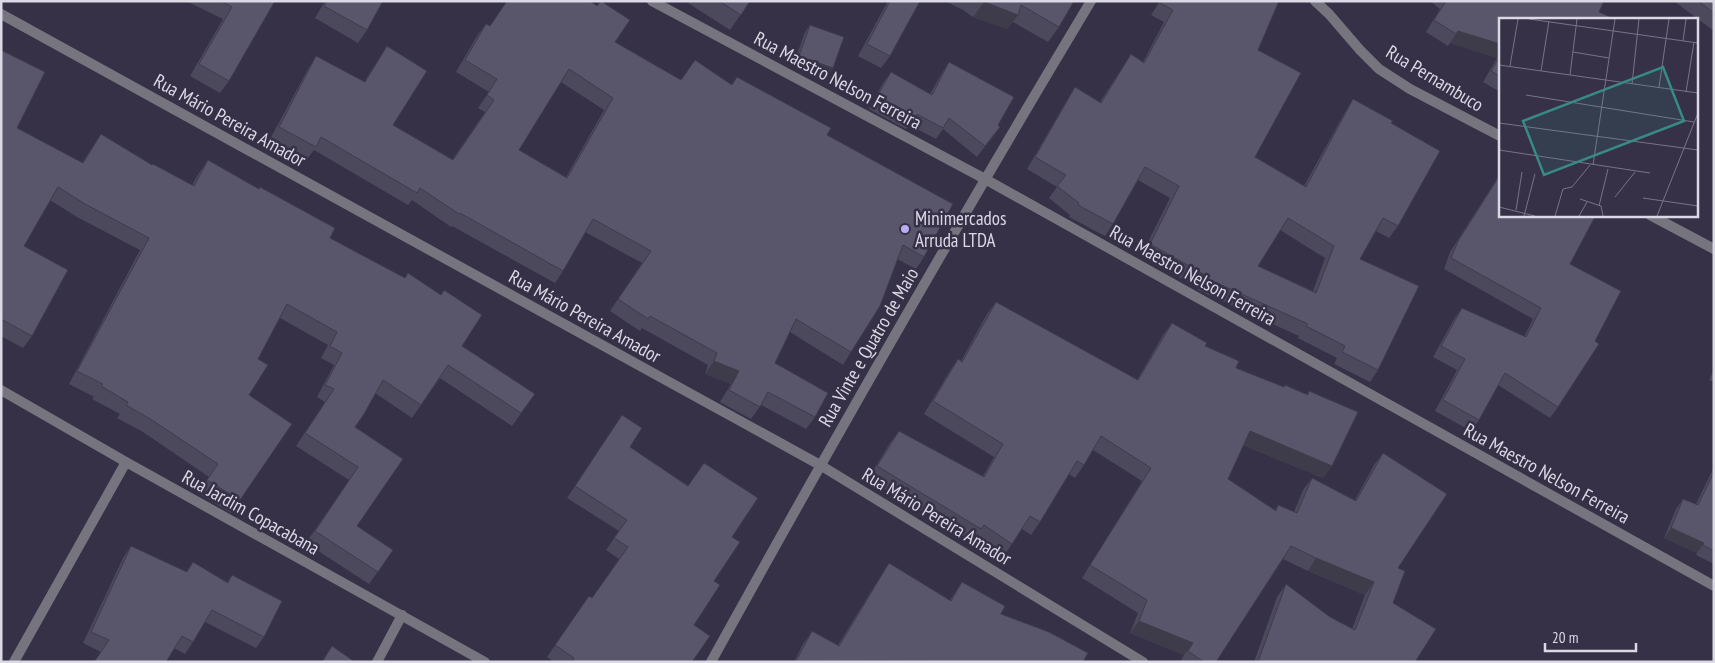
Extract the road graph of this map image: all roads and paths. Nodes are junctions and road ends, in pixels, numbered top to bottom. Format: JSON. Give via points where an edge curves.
{"nodes":[{"id":1,"x":652,"y":1,"type":"edge"},
{"id":2,"x":1091,"y":1,"type":"edge"},
{"id":3,"x":1315,"y":1,"type":"edge"},
{"id":4,"x":1,"y":14,"type":"edge"},
{"id":5,"x":1499,"y":135,"type":"edge"},
{"id":6,"x":984,"y":179,"type":"junction"},
{"id":7,"x":1652,"y":216,"type":"edge"},
{"id":8,"x":1714,"y":249,"type":"edge"},
{"id":9,"x":1,"y":390,"type":"edge"},
{"id":10,"x":126,"y":462,"type":"junction"},
{"id":11,"x":820,"y":465,"type":"junction"},
{"id":12,"x":1714,"y":586,"type":"edge"},
{"id":13,"x":402,"y":615,"type":"junction"},
{"id":14,"x":14,"y":662,"type":"edge"},
{"id":15,"x":377,"y":662,"type":"edge"},
{"id":16,"x":485,"y":662,"type":"edge"},
{"id":17,"x":711,"y":662,"type":"edge"},
{"id":18,"x":1143,"y":662,"type":"edge"}],
"edges":[{"from":1,"to":6,"type":"street","name":"Rua Maestro Nelson Ferreira"},
{"from":2,"to":6,"type":"street","name":"Rua Vinte e Quatro de Maio"},
{"from":3,"to":5,"type":"street","name":"Rua Pernambuco","via":[[1379,68]]},
{"from":4,"to":11,"type":"street","name":"Rua Mário Pereira Amador"},
{"from":6,"to":11,"type":"street","name":"Rua Vinte e Quatro de Maio"},
{"from":6,"to":12,"type":"street","name":"Rua Maestro Nelson Ferreira"},
{"from":7,"to":8,"type":"street"},
{"from":9,"to":10,"type":"street","name":"Rua Jardim Copacabana"},
{"from":10,"to":13,"type":"street","name":"Rua Jardim Copacabana"},
{"from":10,"to":14,"type":"street"},
{"from":11,"to":17,"type":"street","name":"Rua Vinte e Quatro de Maio"},
{"from":11,"to":18,"type":"street","name":"Rua Mário Pereira Amador"},
{"from":13,"to":15,"type":"street"},
{"from":13,"to":16,"type":"street","name":"Rua Jardim Copacabana"}]}
